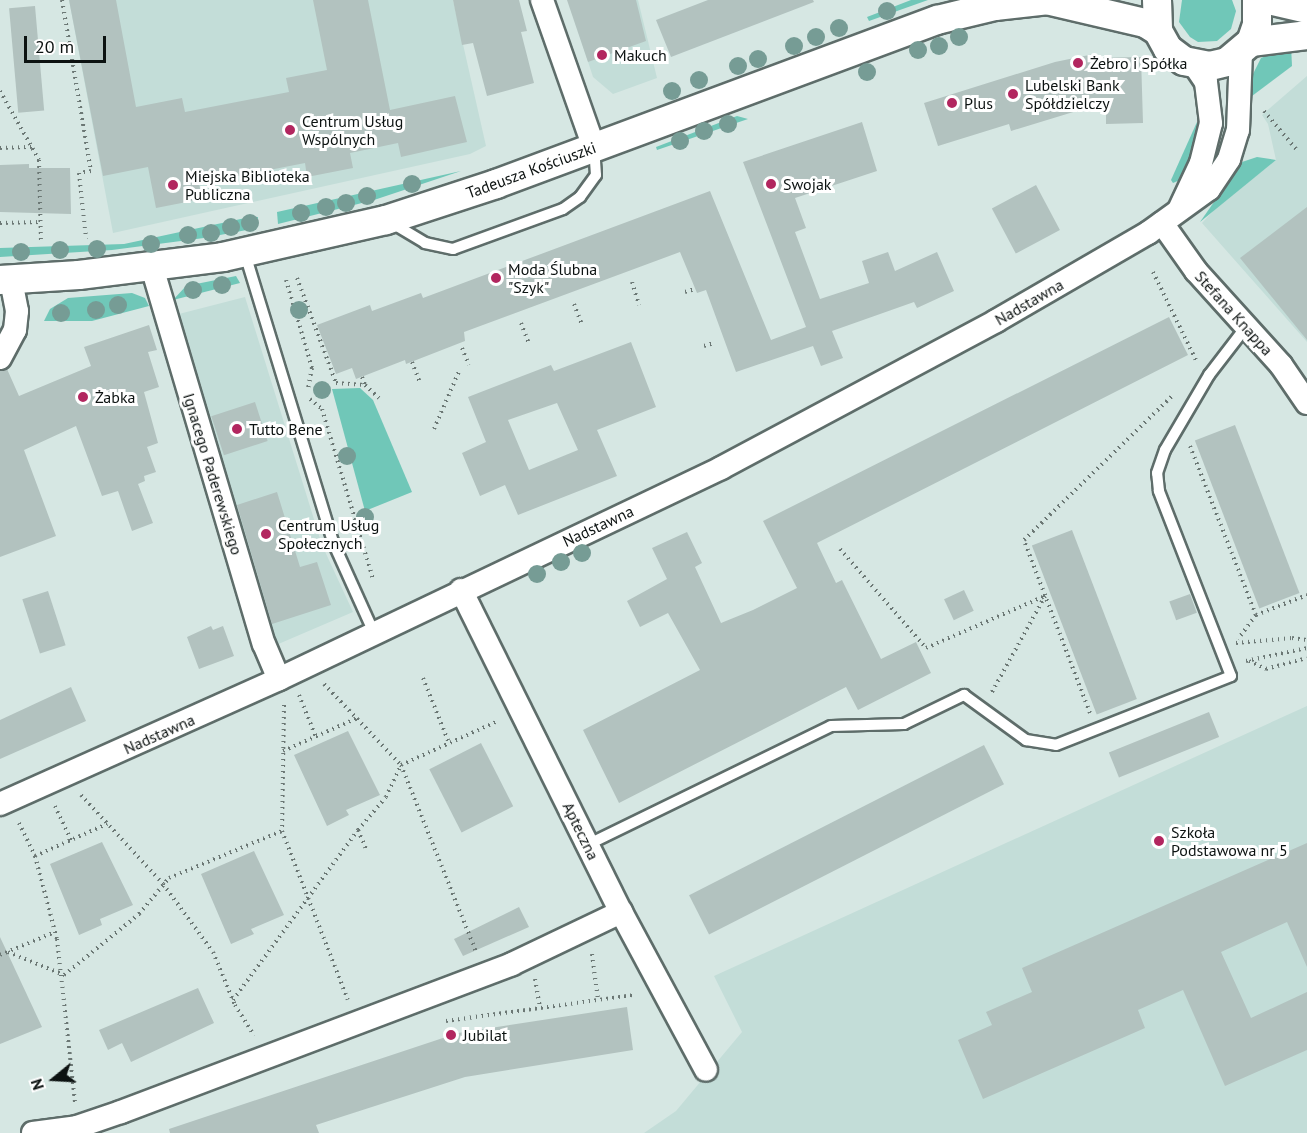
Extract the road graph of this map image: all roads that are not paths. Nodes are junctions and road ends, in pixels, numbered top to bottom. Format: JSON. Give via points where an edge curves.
{"nodes":[{"id":1,"x":542,"y":0,"type":"edge"},
{"id":2,"x":1048,"y":0,"type":"edge"},
{"id":3,"x":1157,"y":0,"type":"edge"},
{"id":4,"x":1257,"y":0,"type":"edge"},
{"id":5,"x":1269,"y":0,"type":"edge"},
{"id":6,"x":1307,"y":9,"type":"edge"},
{"id":7,"x":1158,"y":31,"type":"junction"},
{"id":8,"x":1307,"y":34,"type":"edge"},
{"id":9,"x":1246,"y":47,"type":"junction"},
{"id":10,"x":1194,"y":64,"type":"junction"},
{"id":11,"x":594,"y":148,"type":"junction"},
{"id":12,"x":1170,"y":217,"type":"junction"},
{"id":13,"x":386,"y":220,"type":"junction"},
{"id":14,"x":244,"y":253,"type":"junction"},
{"id":15,"x":152,"y":267,"type":"junction"},
{"id":16,"x":6,"y":280,"type":"edge"},
{"id":17,"x":1246,"y":327,"type":"junction"},
{"id":18,"x":0,"y":358,"type":"edge"},
{"id":19,"x":1307,"y":403,"type":"edge"},
{"id":20,"x":461,"y":590,"type":"junction"},
{"id":21,"x":374,"y":633,"type":"junction"},
{"id":22,"x":287,"y":690,"type":"junction"},
{"id":23,"x":0,"y":804,"type":"edge"},
{"id":24,"x":587,"y":845,"type":"junction"},
{"id":25,"x":621,"y":912,"type":"junction"},
{"id":26,"x":706,"y":1070,"type":"dead end"},
{"id":27,"x":33,"y":1133,"type":"edge"}],
"edges":[{"from":1,"to":11,"type":"street"},
{"from":2,"to":7,"type":"street","name":"Tadeusza Kościuszki","via":[[1145,23]]},
{"from":2,"to":11,"type":"street","name":"Tadeusza Kościuszki","via":[[995,6],[943,18]]},
{"from":3,"to":7,"type":"street"},
{"from":4,"to":9,"type":"street","via":[[1257,25]]},
{"from":5,"to":6,"type":"street"},
{"from":7,"to":10,"type":"street","via":[[1176,56]]},
{"from":8,"to":9,"type":"street"},
{"from":9,"to":10,"type":"street","via":[[1227,62]]},
{"from":9,"to":12,"type":"street","name":"Nadstawna","via":[[1238,130],[1229,159],[1209,189]]},
{"from":10,"to":12,"type":"street","via":[[1206,82],[1210,123],[1201,164]]},
{"from":11,"to":13,"type":"street","name":"Tadeusza Kościuszki"},
{"from":11,"to":13,"type":"lane","via":[[596,175],[573,204],[459,247],[445,249],[425,243]]},
{"from":12,"to":17,"type":"street","name":"Stefana Knappa","via":[[1196,271]]},
{"from":12,"to":20,"type":"street","name":"Nadstawna","via":[[996,321],[805,425]]},
{"from":13,"to":14,"type":"street","name":"Tadeusza Kościuszki"},
{"from":14,"to":15,"type":"street","name":"Tadeusza Kościuszki"},
{"from":14,"to":21,"type":"lane","via":[[333,542]]},
{"from":15,"to":16,"type":"street","name":"Tadeusza Kościuszki"},
{"from":15,"to":22,"type":"street","name":"Ignacego Paderewskiego","via":[[264,644]]},
{"from":16,"to":18,"type":"street","via":[[17,311],[15,330]]},
{"from":17,"to":19,"type":"street","name":"Stefana Knappa","via":[[1281,365]]},
{"from":17,"to":24,"type":"lane","via":[[1219,359],[1158,465],[1159,490],[1231,675],[1068,743],[1036,744],[964,695],[904,724],[831,726]]},
{"from":20,"to":21,"type":"street","name":"Nadstawna"},
{"from":20,"to":24,"type":"street","name":"Apteczna"},
{"from":21,"to":22,"type":"street","name":"Nadstawna"},
{"from":22,"to":23,"type":"street","name":"Nadstawna"},
{"from":24,"to":25,"type":"street","name":"Apteczna"},
{"from":25,"to":26,"type":"street","name":"Apteczna"},
{"from":25,"to":27,"type":"street","via":[[486,973],[263,1058],[77,1127]]}]}
